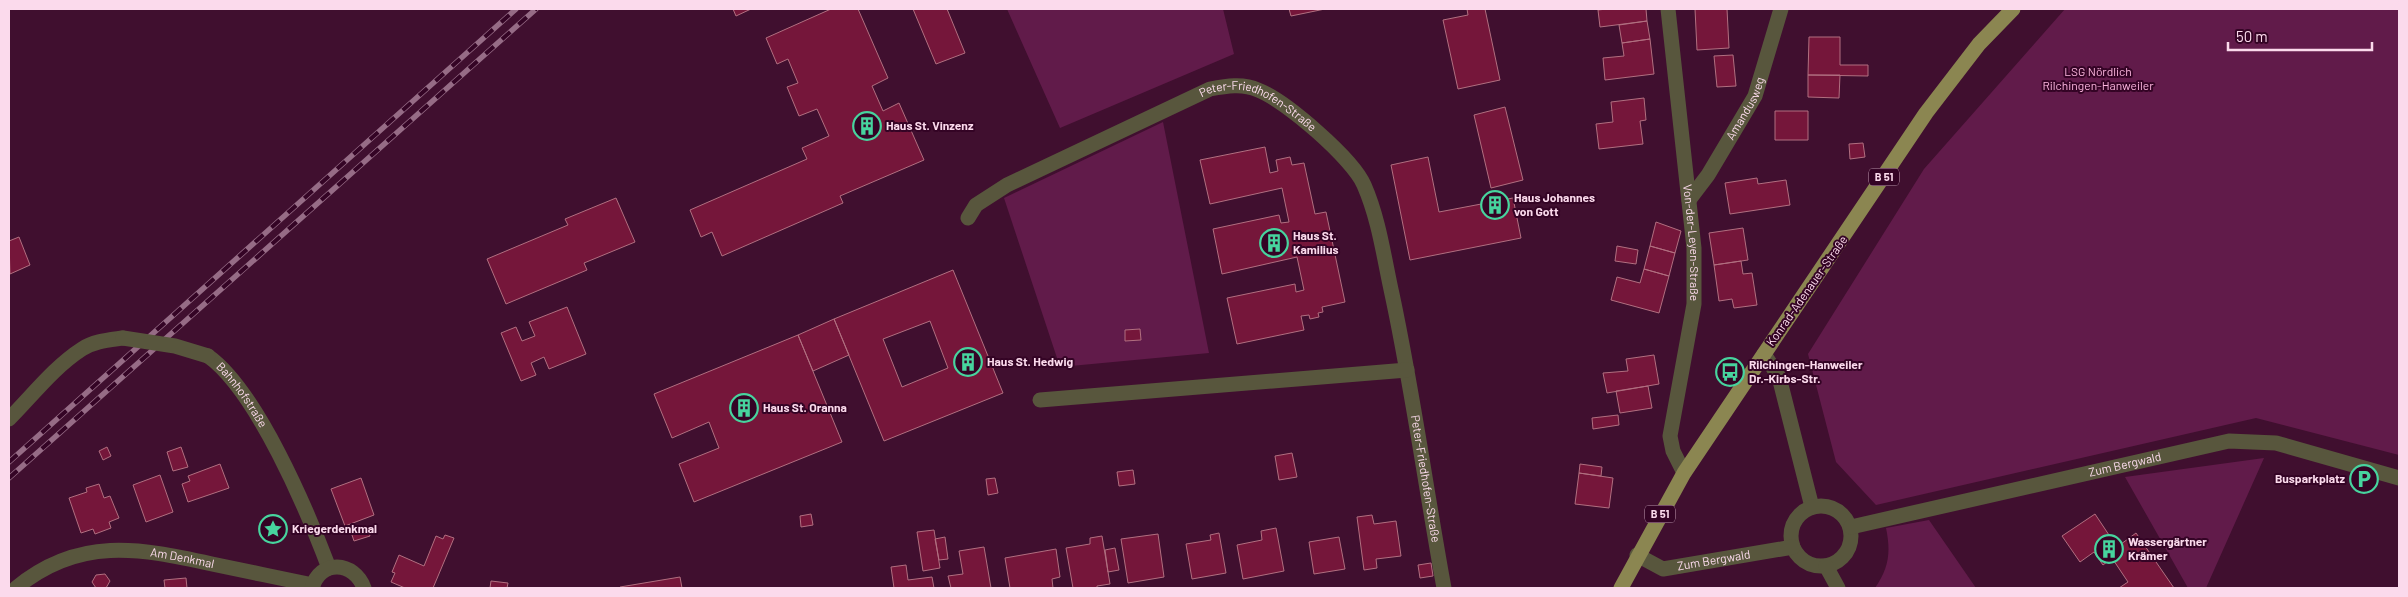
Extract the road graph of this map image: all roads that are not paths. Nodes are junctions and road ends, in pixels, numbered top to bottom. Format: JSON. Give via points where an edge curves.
{"nodes":[{"id":1,"x":1668,"y":9,"type":"edge"},
{"id":2,"x":1781,"y":9,"type":"edge"},
{"id":3,"x":2013,"y":9,"type":"edge"},
{"id":4,"x":1689,"y":200,"type":"junction"},
{"id":5,"x":968,"y":218,"type":"dead end"},
{"id":6,"x":1764,"y":354,"type":"junction"},
{"id":7,"x":1407,"y":370,"type":"junction"},
{"id":8,"x":1040,"y":400,"type":"dead end"},
{"id":9,"x":9,"y":420,"type":"edge"},
{"id":10,"x":1684,"y":473,"type":"junction"},
{"id":11,"x":2399,"y":478,"type":"edge"},
{"id":12,"x":1812,"y":507,"type":"junction"},
{"id":13,"x":1851,"y":527,"type":"junction"},
{"id":14,"x":1793,"y":547,"type":"junction"},
{"id":15,"x":1644,"y":559,"type":"junction"},
{"id":16,"x":1826,"y":566,"type":"junction"},
{"id":17,"x":329,"y":568,"type":"junction"},
{"id":18,"x":313,"y":587,"type":"edge"},
{"id":19,"x":16,"y":588,"type":"edge"},
{"id":20,"x":364,"y":588,"type":"edge"},
{"id":21,"x":1444,"y":588,"type":"edge"},
{"id":22,"x":1621,"y":588,"type":"edge"},
{"id":23,"x":1838,"y":588,"type":"edge"}],
"edges":[{"from":1,"to":4,"type":"street","name":"Von-der-Leyen-Straße"},
{"from":2,"to":4,"type":"street","name":"Amandusweg","via":[[1755,96],[1711,170]]},
{"from":3,"to":6,"type":"main road","name":"Konrad-Adenauer-Straße","number":"B 51","via":[[1979,44],[1926,113]]},
{"from":4,"to":10,"type":"street","name":"Von-der-Leyen-Straße","via":[[1694,248],[1694,304],[1670,436],[1673,451]]},
{"from":5,"to":7,"type":"street","name":"Peter-Friedhofen-Straße","via":[[976,205],[1007,185],[1210,89],[1234,85],[1259,90],[1289,110],[1352,164],[1364,184],[1376,219]]},
{"from":6,"to":10,"type":"main road","name":"Konrad-Adenauer-Straße","number":"B 51"},
{"from":6,"to":12,"type":"street","via":[[1779,376]]},
{"from":7,"to":8,"type":"street"},
{"from":7,"to":21,"type":"street","name":"Peter-Friedhofen-Straße"},
{"from":9,"to":17,"type":"street","name":"Bahnhofstraße","bridge":true,"via":[[82,349],[104,340],[123,338],[175,346],[208,356],[235,380],[268,436],[304,506]]},
{"from":10,"to":15,"type":"main road","name":"Konrad-Adenauer-Straße","number":"B 51"},
{"from":11,"to":13,"type":"street","name":"Zum Bergwald","via":[[2276,443],[2228,441]]},
{"from":12,"to":13,"type":"street","via":[[1821,505],[1840,511]]},
{"from":12,"to":14,"type":"street","via":[[1801,513],[1794,523]]},
{"from":13,"to":16,"type":"street","via":[[1851,542],[1845,556]]},
{"from":14,"to":15,"type":"street","name":"Zum Bergwald","via":[[1663,569]]},
{"from":14,"to":16,"type":"street","via":[[1810,565]]},
{"from":15,"to":22,"type":"main road","name":"Konrad-Adenauer-Straße","number":"B 51"},
{"from":16,"to":23,"type":"street"},
{"from":17,"to":18,"type":"street","via":[[318,576]]},
{"from":17,"to":20,"type":"street","via":[[351,570]]},
{"from":18,"to":19,"type":"street","name":"Am Denkmal","via":[[156,552],[129,549],[105,550],[52,564]]}]}
